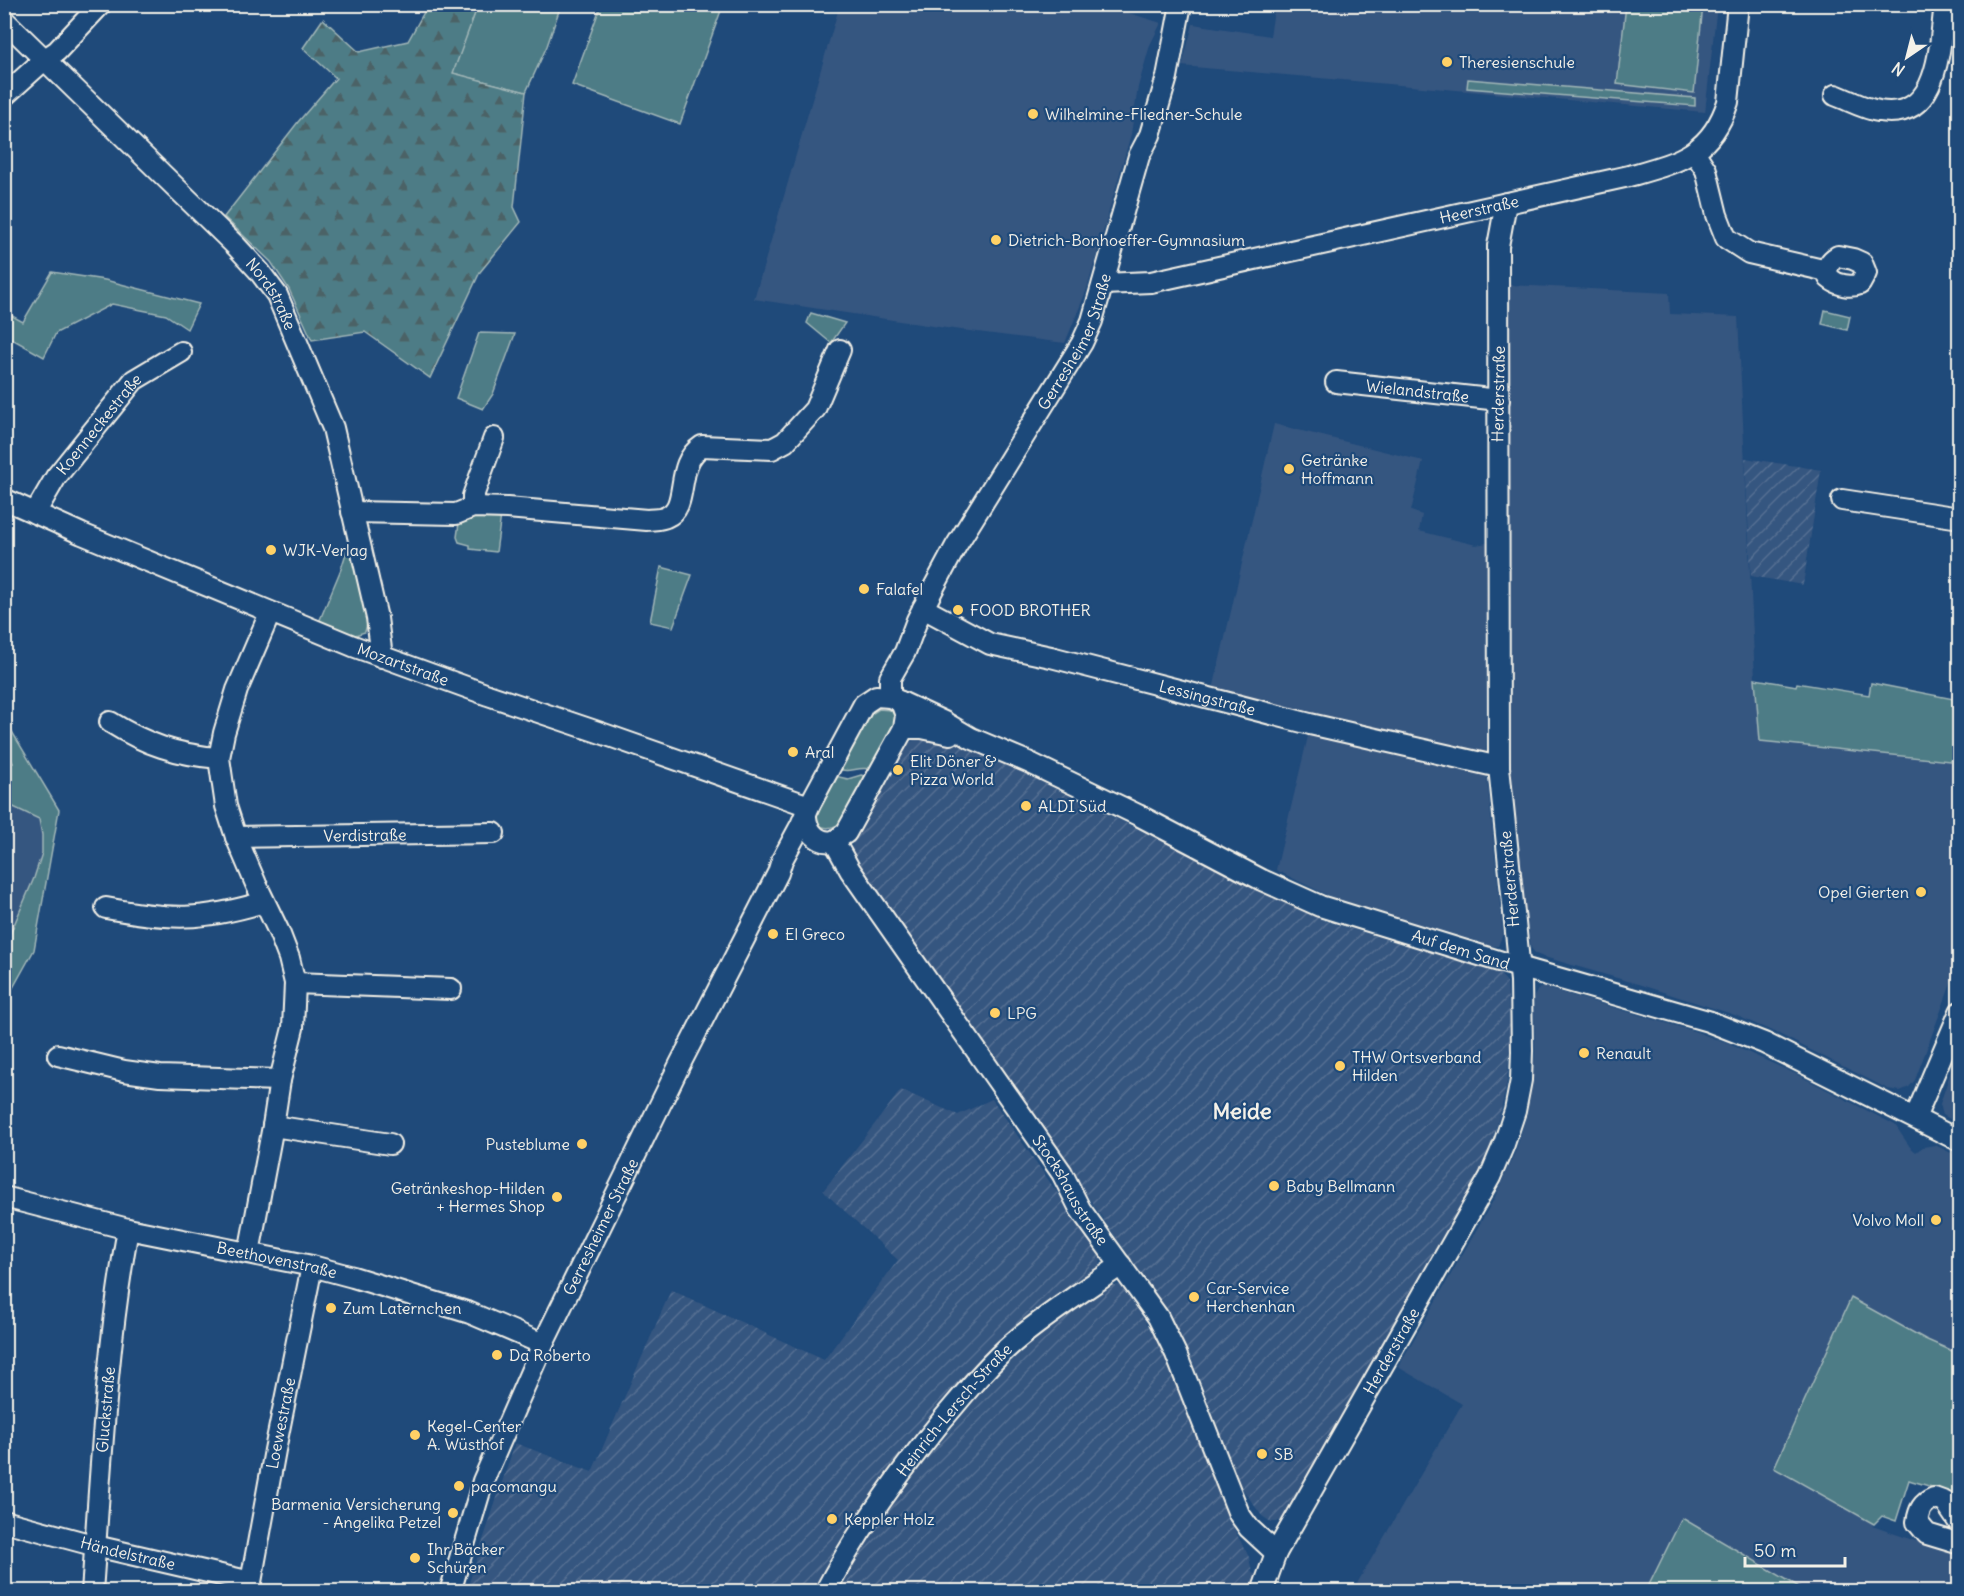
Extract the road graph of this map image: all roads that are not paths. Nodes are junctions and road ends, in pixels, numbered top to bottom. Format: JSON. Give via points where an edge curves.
{"nodes":[{"id":1,"x":102,"y":4,"type":"edge"},
{"id":2,"x":1181,"y":4,"type":"edge"},
{"id":3,"x":1737,"y":4,"type":"edge"},
{"id":4,"x":1945,"y":4,"type":"edge"},
{"id":5,"x":4,"y":20,"type":"edge"},
{"id":6,"x":45,"y":59,"type":"junction"},
{"id":7,"x":1835,"y":95,"type":"dead end"},
{"id":8,"x":4,"y":96,"type":"edge"},
{"id":9,"x":1695,"y":153,"type":"junction"},
{"id":10,"x":1497,"y":205,"type":"junction"},
{"id":11,"x":1827,"y":271,"type":"dead end"},
{"id":12,"x":1103,"y":284,"type":"junction"},
{"id":13,"x":840,"y":350,"type":"dead end"},
{"id":14,"x":181,"y":352,"type":"dead end"},
{"id":15,"x":1336,"y":382,"type":"dead end"},
{"id":16,"x":1498,"y":400,"type":"junction"},
{"id":17,"x":494,"y":438,"type":"dead end"},
{"id":18,"x":4,"y":499,"type":"edge"},
{"id":19,"x":1842,"y":500,"type":"dead end"},
{"id":20,"x":473,"y":507,"type":"junction"},
{"id":21,"x":352,"y":512,"type":"junction"},
{"id":22,"x":35,"y":513,"type":"junction"},
{"id":23,"x":1959,"y":518,"type":"edge"},
{"id":24,"x":270,"y":613,"type":"junction"},
{"id":25,"x":920,"y":614,"type":"junction"},
{"id":26,"x":382,"y":657,"type":"junction"},
{"id":27,"x":889,"y":698,"type":"junction"},
{"id":28,"x":110,"y":722,"type":"dead end"},
{"id":29,"x":904,"y":728,"type":"junction"},
{"id":30,"x":971,"y":738,"type":"junction"},
{"id":31,"x":219,"y":758,"type":"junction"},
{"id":32,"x":1499,"y":767,"type":"junction"},
{"id":33,"x":808,"y":811,"type":"junction"},
{"id":34,"x":494,"y":833,"type":"dead end"},
{"id":35,"x":236,"y":837,"type":"junction"},
{"id":36,"x":826,"y":839,"type":"junction"},
{"id":37,"x":778,"y":873,"type":"junction"},
{"id":38,"x":264,"y":902,"type":"junction"},
{"id":39,"x":106,"y":908,"type":"dead end"},
{"id":40,"x":1518,"y":966,"type":"junction"},
{"id":41,"x":295,"y":984,"type":"junction"},
{"id":42,"x":451,"y":989,"type":"dead end"},
{"id":43,"x":1959,"y":1012,"type":"edge"},
{"id":44,"x":58,"y":1055,"type":"dead end"},
{"id":45,"x":280,"y":1080,"type":"junction"},
{"id":46,"x":1915,"y":1118,"type":"junction"},
{"id":47,"x":273,"y":1126,"type":"junction"},
{"id":48,"x":1959,"y":1141,"type":"edge"},
{"id":49,"x":390,"y":1143,"type":"dead end"},
{"id":50,"x":4,"y":1197,"type":"edge"},
{"id":51,"x":128,"y":1229,"type":"junction"},
{"id":52,"x":249,"y":1253,"type":"junction"},
{"id":53,"x":1122,"y":1265,"type":"junction"},
{"id":54,"x":312,"y":1266,"type":"junction"},
{"id":55,"x":543,"y":1344,"type":"junction"},
{"id":56,"x":4,"y":1521,"type":"edge"},
{"id":57,"x":1959,"y":1524,"type":"edge"},
{"id":58,"x":1959,"y":1544,"type":"edge"},
{"id":59,"x":95,"y":1546,"type":"junction"},
{"id":60,"x":1276,"y":1553,"type":"junction"},
{"id":61,"x":251,"y":1582,"type":"joint"},
{"id":62,"x":92,"y":1592,"type":"edge"},
{"id":63,"x":450,"y":1592,"type":"edge"},
{"id":64,"x":825,"y":1592,"type":"edge"},
{"id":65,"x":1262,"y":1592,"type":"edge"}],
"edges":[{"from":1,"to":6,"type":"street"},
{"from":2,"to":12,"type":"street","name":"Gerresheimer Straße","via":[[1167,77],[1150,135],[1139,156]]},
{"from":3,"to":9,"type":"street","name":"Heerstraße","via":[[1728,102],[1716,129]]},
{"from":4,"to":7,"type":"street","via":[[1933,79],[1917,104],[1906,110],[1877,111]]},
{"from":5,"to":6,"type":"street","name":"Nordstraße"},
{"from":6,"to":8,"type":"street"},
{"from":6,"to":21,"type":"street","name":"Nordstraße","via":[[260,271],[277,295],[333,428]]},
{"from":9,"to":10,"type":"street","name":"Heerstraße","via":[[1652,170]]},
{"from":9,"to":11,"type":"street","via":[[1706,170],[1726,238],[1749,253]]},
{"from":10,"to":12,"type":"street","name":"Heerstraße","via":[[1143,284]]},
{"from":10,"to":16,"type":"street","name":"Herderstraße"},
{"from":12,"to":25,"type":"street","name":"Gerresheimer Straße","via":[[1082,343],[956,546]]},
{"from":13,"to":20,"type":"street","via":[[815,409],[785,442],[772,449],[702,446],[685,465],[681,497],[665,518],[647,520]]},
{"from":14,"to":22,"type":"street","name":"Koenneckestraße","via":[[134,380],[68,460]]},
{"from":15,"to":16,"type":"street","name":"Wielandstraße"},
{"from":16,"to":32,"type":"street","name":"Herderstraße"},
{"from":17,"to":20,"type":"street","via":[[473,496]]},
{"from":18,"to":22,"type":"street","name":"Mozartstraße"},
{"from":19,"to":23,"type":"street"},
{"from":20,"to":21,"type":"street","via":[[456,514]]},
{"from":21,"to":26,"type":"street","name":"Nordstraße","via":[[377,618]]},
{"from":22,"to":24,"type":"street","name":"Mozartstraße"},
{"from":24,"to":26,"type":"street","name":"Mozartstraße"},
{"from":24,"to":31,"type":"street","via":[[237,690]]},
{"from":25,"to":27,"type":"street","name":"Gerresheimer Straße","via":[[895,647],[882,674]]},
{"from":25,"to":32,"type":"street","name":"Lessingstraße","via":[[990,644]]},
{"from":26,"to":33,"type":"street","name":"Mozartstraße"},
{"from":27,"to":29,"type":"street","name":"Gerresheimer Straße","via":[[906,716]]},
{"from":27,"to":30,"type":"street","name":"Auf dem Sand"},
{"from":27,"to":33,"type":"street","name":"Gerresheimer Straße","via":[[864,704]]},
{"from":28,"to":31,"type":"street","via":[[171,751]]},
{"from":29,"to":30,"type":"street","name":"Auf dem Sand"},
{"from":29,"to":36,"type":"street","name":"Gerresheimer Straße","via":[[846,833]]},
{"from":30,"to":40,"type":"street","name":"Auf dem Sand","via":[[1028,762],[1320,906]]},
{"from":31,"to":35,"type":"street","via":[[226,806]]},
{"from":32,"to":40,"type":"street","name":"Herderstraße"},
{"from":33,"to":36,"type":"street","via":[[811,833]]},
{"from":33,"to":37,"type":"street","name":"Gerresheimer Straße"},
{"from":34,"to":35,"type":"street","name":"Verdistraße"},
{"from":35,"to":38,"type":"street"},
{"from":36,"to":37,"type":"street","name":"Gerresheimer Straße"},
{"from":36,"to":53,"type":"street","name":"Stockshausstraße","via":[[1062,1173],[1080,1209]]},
{"from":37,"to":55,"type":"street","name":"Gerresheimer Straße"},
{"from":38,"to":39,"type":"street","via":[[217,915],[182,918]]},
{"from":38,"to":41,"type":"street","via":[[289,958]]},
{"from":40,"to":46,"type":"street","name":"Auf dem Sand","via":[[1708,1021],[1753,1038]]},
{"from":40,"to":60,"type":"street","name":"Herderstraße","via":[[1521,1080],[1504,1144],[1462,1228]]},
{"from":41,"to":42,"type":"street"},
{"from":41,"to":45,"type":"street","via":[[292,1028]]},
{"from":43,"to":46,"type":"street"},
{"from":44,"to":45,"type":"street","via":[[160,1076]]},
{"from":45,"to":47,"type":"street"},
{"from":46,"to":48,"type":"street","name":"Auf dem Sand"},
{"from":47,"to":49,"type":"street"},
{"from":47,"to":52,"type":"street"},
{"from":50,"to":51,"type":"street","name":"Beethovenstraße"},
{"from":51,"to":52,"type":"street","name":"Beethovenstraße"},
{"from":51,"to":59,"type":"street","name":"Gluckstraße","via":[[108,1360]]},
{"from":52,"to":54,"type":"street","name":"Beethovenstraße"},
{"from":53,"to":60,"type":"street","name":"Stockshausstraße","via":[[1158,1317],[1176,1354],[1239,1514]]},
{"from":53,"to":64,"type":"street","name":"Heinrich-Lersch-Straße","via":[[1036,1325],[986,1368],[904,1466],[864,1524]]},
{"from":54,"to":55,"type":"street","name":"Beethovenstraße","via":[[470,1313]]},
{"from":54,"to":61,"type":"street","name":"Loewestraße"},
{"from":55,"to":63,"type":"street","name":"Gerresheimer Straße","via":[[483,1481]]},
{"from":56,"to":59,"type":"street","name":"Händelstraße"},
{"from":57,"to":58,"type":"street","via":[[1945,1502],[1934,1498],[1919,1511],[1917,1522],[1928,1534]]},
{"from":59,"to":61,"type":"street","name":"Händelstraße"},
{"from":59,"to":62,"type":"street","name":"Gluckstraße"},
{"from":60,"to":65,"type":"street","name":"Herderstraße"}]}
